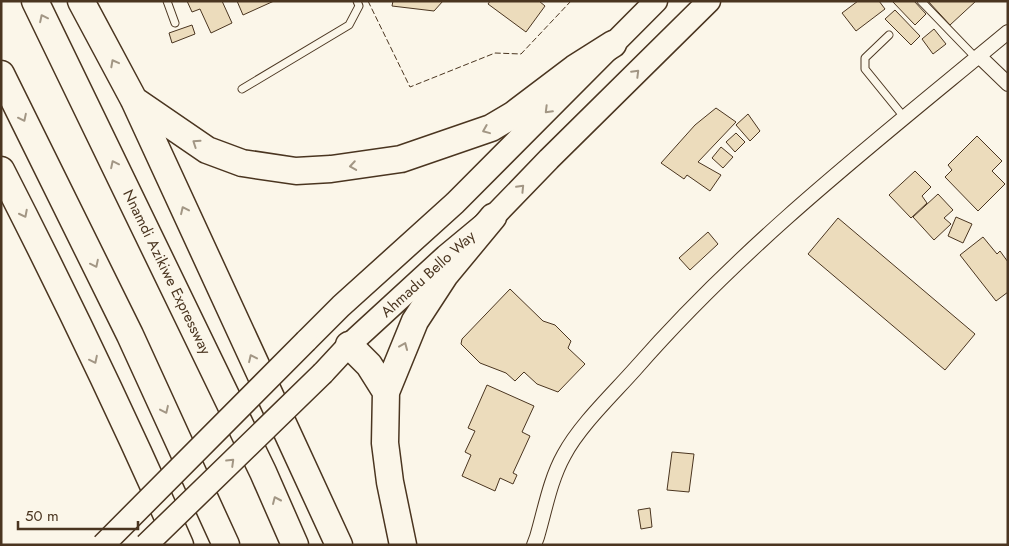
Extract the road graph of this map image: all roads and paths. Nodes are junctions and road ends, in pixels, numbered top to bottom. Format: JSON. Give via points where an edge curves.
{"nodes":[{"id":1,"x":35,"y":1,"type":"edge"},
{"id":2,"x":81,"y":1,"type":"edge"},
{"id":3,"x":167,"y":1,"type":"edge"},
{"id":4,"x":357,"y":1,"type":"edge"},
{"id":5,"x":656,"y":1,"type":"edge"},
{"id":6,"x":709,"y":1,"type":"edge"},
{"id":7,"x":921,"y":1,"type":"edge"},
{"id":8,"x":175,"y":23,"type":"dead end"},
{"id":9,"x":1008,"y":32,"type":"edge"},
{"id":10,"x":889,"y":35,"type":"dead end"},
{"id":11,"x":613,"y":44,"type":"junction"},
{"id":12,"x":977,"y":57,"type":"junction"},
{"id":13,"x":1,"y":74,"type":"edge"},
{"id":14,"x":1008,"y":84,"type":"edge"},
{"id":15,"x":242,"y":89,"type":"dead end"},
{"id":16,"x":134,"y":100,"type":"junction"},
{"id":17,"x":904,"y":117,"type":"junction"},
{"id":18,"x":1,"y":170,"type":"edge"},
{"id":19,"x":493,"y":217,"type":"junction"},
{"id":20,"x":349,"y":346,"type":"junction"},
{"id":21,"x":386,"y":392,"type":"junction"},
{"id":22,"x":103,"y":545,"type":"edge"},
{"id":23,"x":146,"y":545,"type":"edge"},
{"id":24,"x":180,"y":545,"type":"edge"},
{"id":25,"x":226,"y":545,"type":"edge"},
{"id":26,"x":295,"y":545,"type":"edge"},
{"id":27,"x":339,"y":545,"type":"edge"},
{"id":28,"x":403,"y":545,"type":"edge"},
{"id":29,"x":534,"y":545,"type":"edge"}],
"edges":[{"from":26,"to":1,"type":"highway","name":"Nnamdi Azikiwe Expressway","one_way":true,"via":[[264,472]]},
{"from":16,"to":2,"type":"highway","one_way":true},
{"from":3,"to":8,"type":"lane"},
{"from":4,"to":15,"type":"lane","via":[[359,6],[349,25]]},
{"from":5,"to":11,"type":"main road"},
{"from":19,"to":6,"type":"main road","name":"Ahmadu Bello Way","one_way":true},
{"from":7,"to":12,"type":"lane"},
{"from":9,"to":12,"type":"street"},
{"from":10,"to":17,"type":"lane","via":[[865,58],[866,69]]},
{"from":11,"to":16,"type":"highway","one_way":true,"via":[[491,128],[401,159],[332,169],[296,171],[242,163],[207,150]]},
{"from":11,"to":22,"type":"main road","one_way":true,"bridge":true,"via":[[455,202],[306,341]]},
{"from":12,"to":14,"type":"street"},
{"from":12,"to":17,"type":"street"},
{"from":13,"to":25,"type":"highway","one_way":true,"via":[[130,334]]},
{"from":27,"to":16,"type":"highway","one_way":true},
{"from":17,"to":29,"type":"street","via":[[824,182],[701,297],[579,433],[555,474]]},
{"from":18,"to":24,"type":"highway","one_way":true},
{"from":19,"to":20,"type":"main road","name":"Ahmadu Bello Way"},
{"from":21,"to":19,"type":"highway","one_way":true,"via":[[415,321],[445,275]]},
{"from":20,"to":21,"type":"highway","via":[[369,365]]},
{"from":23,"to":20,"type":"main road","name":"Ahmadu Bello Way","one_way":true,"bridge":true},
{"from":21,"to":28,"type":"highway","via":[[390,482]]}]}
